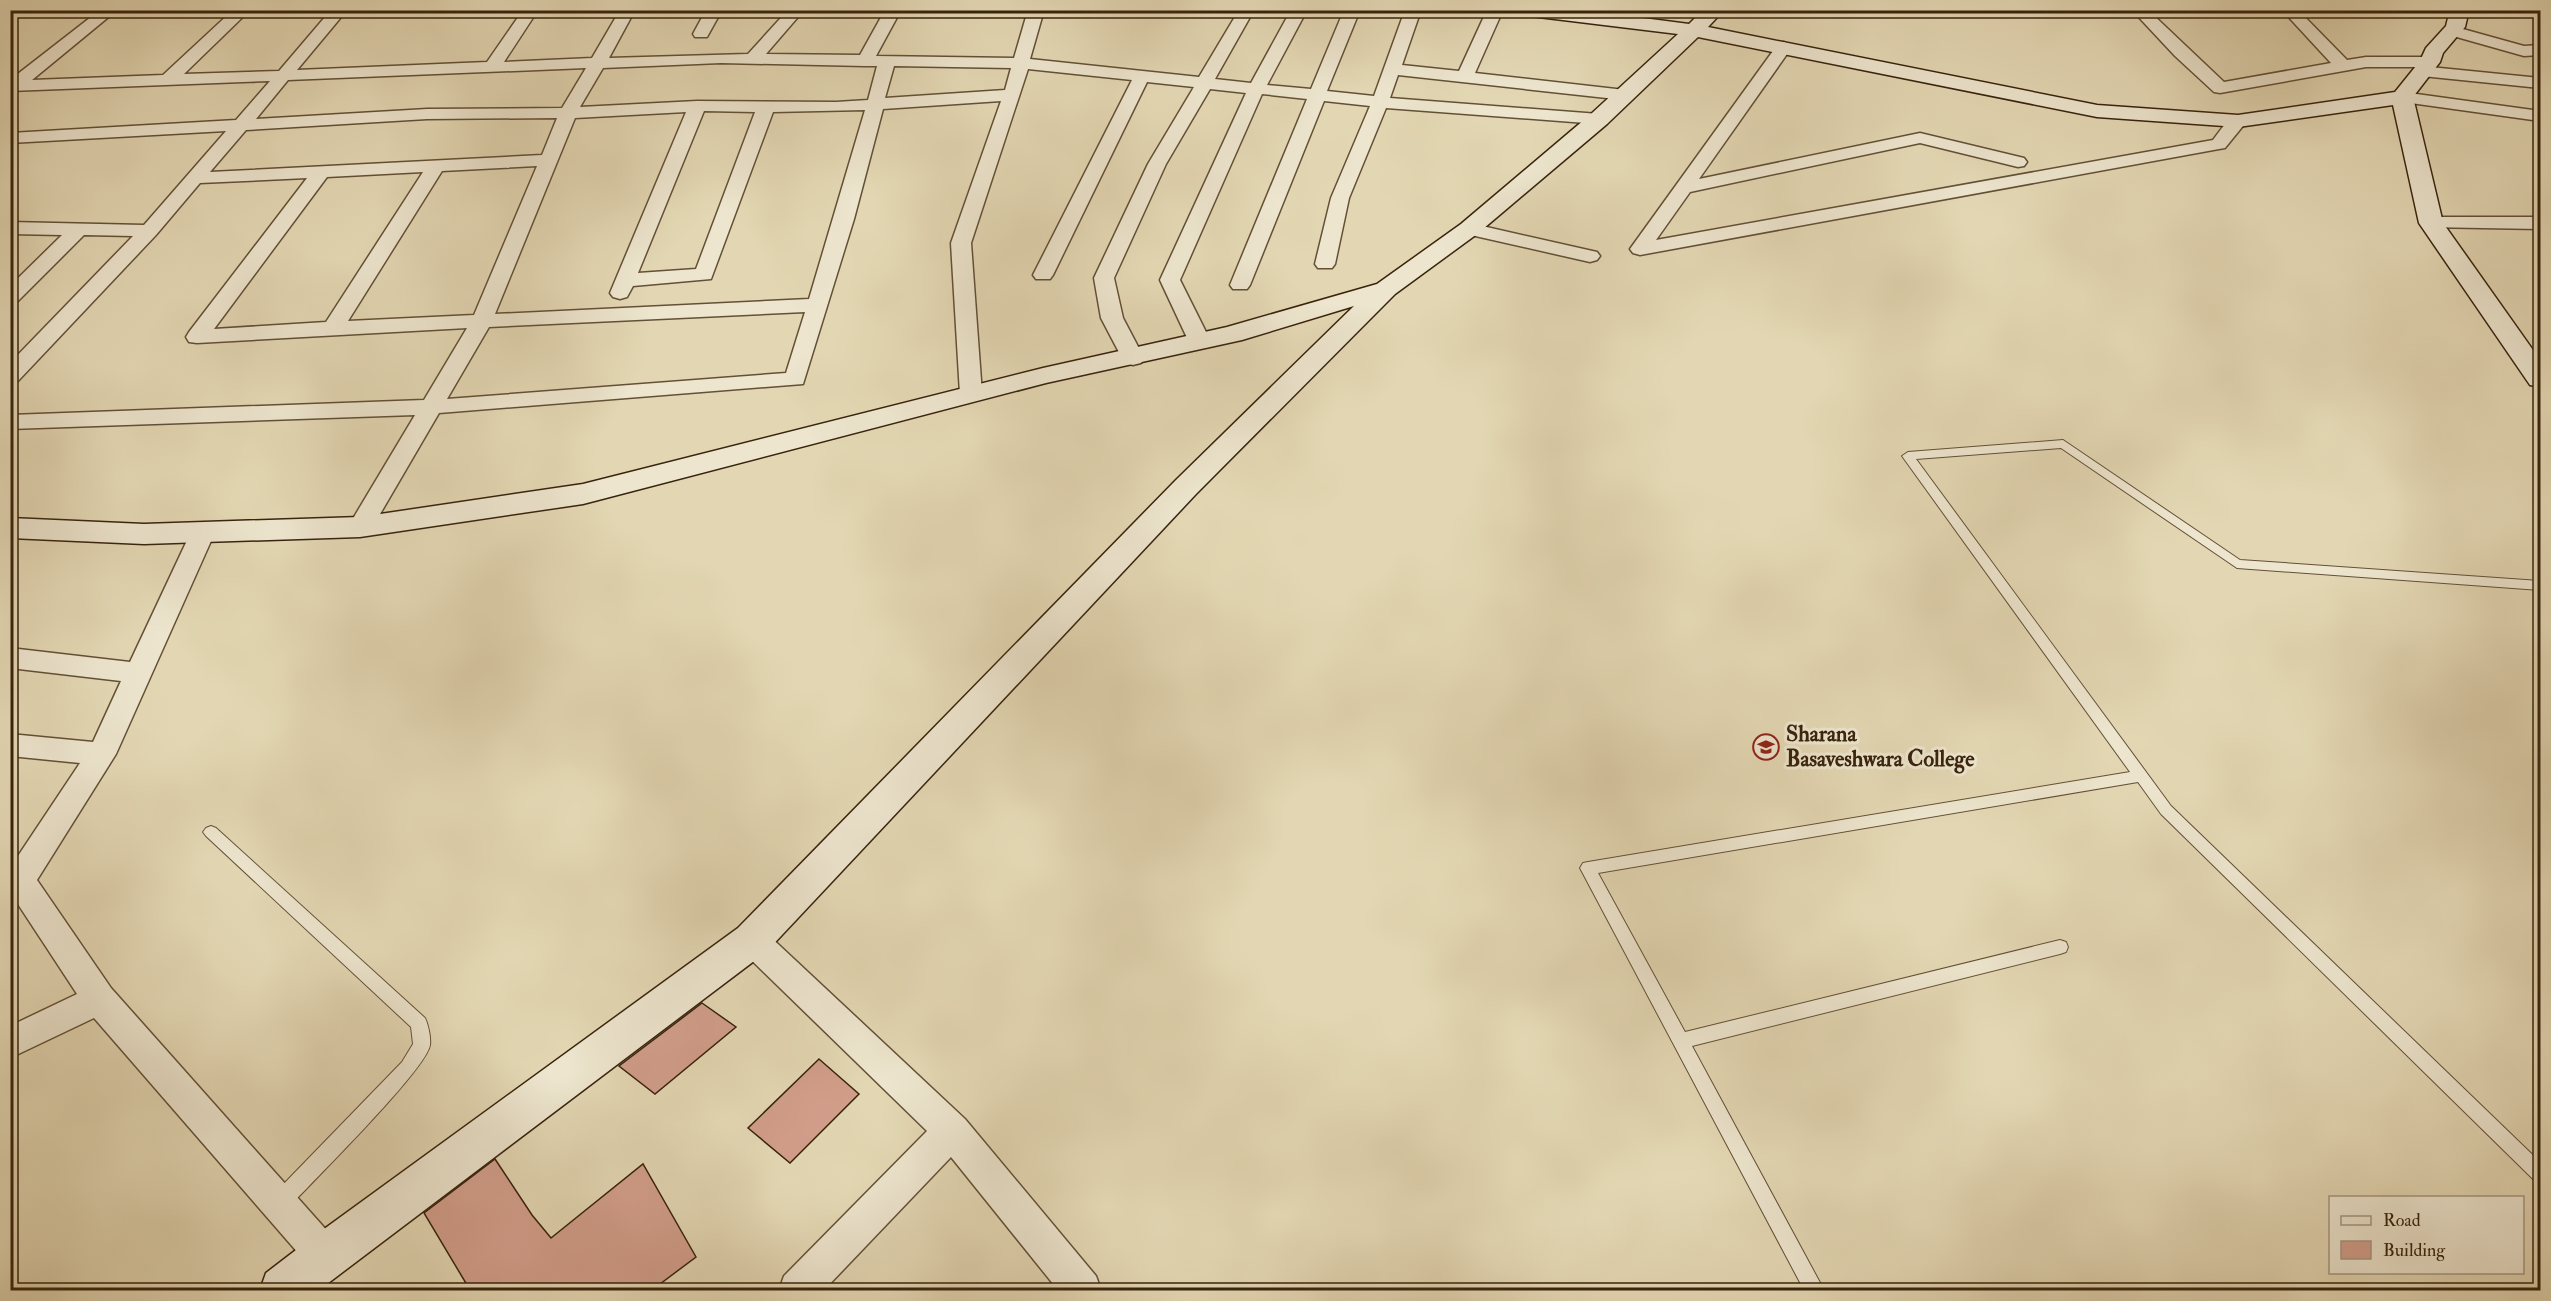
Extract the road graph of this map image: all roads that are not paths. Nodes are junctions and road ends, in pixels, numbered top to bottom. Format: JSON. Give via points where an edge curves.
{"nodes":[{"id":1,"x":110,"y":10,"type":"edge"},
{"id":2,"x":243,"y":10,"type":"edge"},
{"id":3,"x":340,"y":10,"type":"edge"},
{"id":4,"x":531,"y":10,"type":"edge"},
{"id":5,"x":628,"y":10,"type":"edge"},
{"id":6,"x":714,"y":10,"type":"edge"},
{"id":7,"x":797,"y":10,"type":"edge"},
{"id":8,"x":893,"y":10,"type":"edge"},
{"id":9,"x":1036,"y":10,"type":"edge"},
{"id":10,"x":1247,"y":10,"type":"edge"},
{"id":11,"x":1299,"y":10,"type":"edge"},
{"id":12,"x":1352,"y":10,"type":"edge"},
{"id":13,"x":1413,"y":10,"type":"edge"},
{"id":14,"x":1495,"y":10,"type":"edge"},
{"id":15,"x":1530,"y":10,"type":"edge"},
{"id":16,"x":1715,"y":10,"type":"edge"},
{"id":17,"x":2139,"y":10,"type":"edge"},
{"id":18,"x":2289,"y":10,"type":"edge"},
{"id":19,"x":2456,"y":21,"type":"edge"},
{"id":20,"x":1694,"y":30,"type":"junction"},
{"id":21,"x":701,"y":34,"type":"dead end"},
{"id":22,"x":1784,"y":47,"type":"junction"},
{"id":23,"x":2541,"y":51,"type":"edge"},
{"id":24,"x":752,"y":59,"type":"junction"},
{"id":25,"x":866,"y":61,"type":"junction"},
{"id":26,"x":887,"y":61,"type":"junction"},
{"id":27,"x":1019,"y":63,"type":"junction"},
{"id":28,"x":597,"y":64,"type":"junction"},
{"id":29,"x":2343,"y":66,"type":"junction"},
{"id":30,"x":2426,"y":66,"type":"junction"},
{"id":31,"x":491,"y":68,"type":"junction"},
{"id":32,"x":1392,"y":69,"type":"junction"},
{"id":33,"x":283,"y":76,"type":"junction"},
{"id":34,"x":1142,"y":76,"type":"junction"},
{"id":35,"x":1465,"y":77,"type":"junction"},
{"id":36,"x":168,"y":80,"type":"junction"},
{"id":37,"x":2541,"y":82,"type":"edge"},
{"id":38,"x":1205,"y":85,"type":"junction"},
{"id":39,"x":12,"y":86,"type":"edge"},
{"id":40,"x":1256,"y":89,"type":"junction"},
{"id":41,"x":1317,"y":94,"type":"junction"},
{"id":42,"x":1012,"y":95,"type":"junction"},
{"id":43,"x":1625,"y":95,"type":"junction"},
{"id":44,"x":2402,"y":98,"type":"junction"},
{"id":45,"x":1380,"y":102,"type":"junction"},
{"id":46,"x":875,"y":105,"type":"junction"},
{"id":47,"x":697,"y":106,"type":"junction"},
{"id":48,"x":766,"y":106,"type":"junction"},
{"id":49,"x":568,"y":112,"type":"junction"},
{"id":50,"x":2541,"y":116,"type":"edge"},
{"id":51,"x":1599,"y":119,"type":"junction"},
{"id":52,"x":2238,"y":121,"type":"junction"},
{"id":53,"x":240,"y":126,"type":"junction"},
{"id":54,"x":10,"y":138,"type":"edge"},
{"id":55,"x":548,"y":160,"type":"junction"},
{"id":56,"x":2018,"y":162,"type":"dead end"},
{"id":57,"x":436,"y":166,"type":"junction"},
{"id":58,"x":321,"y":172,"type":"junction"},
{"id":59,"x":195,"y":178,"type":"junction"},
{"id":60,"x":1683,"y":188,"type":"junction"},
{"id":61,"x":2431,"y":223,"type":"junction"},
{"id":62,"x":2541,"y":223,"type":"edge"},
{"id":63,"x":10,"y":228,"type":"edge"},
{"id":64,"x":80,"y":229,"type":"junction"},
{"id":65,"x":1469,"y":229,"type":"junction"},
{"id":66,"x":149,"y":231,"type":"junction"},
{"id":67,"x":1590,"y":256,"type":"dead end"},
{"id":68,"x":1325,"y":264,"type":"dead end"},
{"id":69,"x":1043,"y":275,"type":"dead end"},
{"id":70,"x":625,"y":280,"type":"junction"},
{"id":71,"x":1240,"y":285,"type":"dead end"},
{"id":72,"x":1386,"y":289,"type":"junction"},
{"id":73,"x":10,"y":298,"type":"edge"},
{"id":74,"x":817,"y":305,"type":"junction"},
{"id":75,"x":611,"y":315,"type":"junction"},
{"id":76,"x":482,"y":321,"type":"junction"},
{"id":77,"x":333,"y":328,"type":"junction"},
{"id":78,"x":1200,"y":342,"type":"junction"},
{"id":79,"x":1133,"y":358,"type":"junction"},
{"id":80,"x":10,"y":376,"type":"edge"},
{"id":81,"x":2541,"y":379,"type":"edge"},
{"id":82,"x":971,"y":394,"type":"junction"},
{"id":83,"x":431,"y":407,"type":"junction"},
{"id":84,"x":10,"y":422,"type":"edge"},
{"id":85,"x":360,"y":527,"type":"junction"},
{"id":86,"x":10,"y":528,"type":"edge"},
{"id":87,"x":203,"y":532,"type":"junction"},
{"id":88,"x":2541,"y":585,"type":"edge"},
{"id":89,"x":10,"y":658,"type":"edge"},
{"id":90,"x":139,"y":673,"type":"junction"},
{"id":91,"x":10,"y":745,"type":"edge"},
{"id":92,"x":102,"y":754,"type":"junction"},
{"id":93,"x":2142,"y":776,"type":"junction"},
{"id":94,"x":211,"y":832,"type":"dead end"},
{"id":95,"x":752,"y":940,"type":"junction"},
{"id":96,"x":2060,"y":947,"type":"dead end"},
{"id":97,"x":99,"y":999,"type":"junction"},
{"id":98,"x":1680,"y":1041,"type":"junction"},
{"id":99,"x":10,"y":1043,"type":"edge"},
{"id":100,"x":952,"y":1131,"type":"junction"},
{"id":101,"x":2541,"y":1174,"type":"edge"},
{"id":102,"x":278,"y":1203,"type":"junction"},
{"id":103,"x":325,"y":1257,"type":"junction"},
{"id":104,"x":283,"y":1290,"type":"edge"},
{"id":105,"x":798,"y":1290,"type":"edge"},
{"id":106,"x":1082,"y":1290,"type":"edge"},
{"id":107,"x":1814,"y":1290,"type":"edge"}],
"edges":[{"from":1,"to":39,"type":"street"},
{"from":2,"to":36,"type":"street"},
{"from":3,"to":33,"type":"street"},
{"from":4,"to":31,"type":"street"},
{"from":5,"to":28,"type":"street"},
{"from":6,"to":21,"type":"street"},
{"from":7,"to":24,"type":"street"},
{"from":8,"to":25,"type":"street"},
{"from":9,"to":27,"type":"street"},
{"from":10,"to":38,"type":"street"},
{"from":11,"to":40,"type":"street"},
{"from":12,"to":41,"type":"street"},
{"from":13,"to":32,"type":"street"},
{"from":14,"to":35,"type":"street"},
{"from":15,"to":20,"type":"street"},
{"from":16,"to":20,"type":"street"},
{"from":17,"to":29,"type":"street","via":[[2220,88]]},
{"from":18,"to":29,"type":"street"},
{"from":19,"to":23,"type":"street","via":[[2524,51]]},
{"from":19,"to":30,"type":"street"},
{"from":20,"to":22,"type":"street"},
{"from":20,"to":43,"type":"street"},
{"from":22,"to":52,"type":"street","via":[[2097,111]]},
{"from":22,"to":60,"type":"street"},
{"from":24,"to":25,"type":"street"},
{"from":24,"to":28,"type":"street"},
{"from":25,"to":26,"type":"street"},
{"from":26,"to":27,"type":"street"},
{"from":26,"to":46,"type":"street"},
{"from":27,"to":34,"type":"street"},
{"from":27,"to":42,"type":"street"},
{"from":28,"to":31,"type":"street"},
{"from":28,"to":49,"type":"street"},
{"from":29,"to":30,"type":"street","via":[[2366,62]]},
{"from":30,"to":37,"type":"street"},
{"from":30,"to":44,"type":"street"},
{"from":31,"to":33,"type":"street"},
{"from":32,"to":35,"type":"street"},
{"from":32,"to":45,"type":"street"},
{"from":33,"to":36,"type":"street"},
{"from":33,"to":53,"type":"street"},
{"from":34,"to":38,"type":"street"},
{"from":34,"to":69,"type":"street"},
{"from":35,"to":43,"type":"street"},
{"from":36,"to":39,"type":"street"},
{"from":38,"to":40,"type":"street"},
{"from":38,"to":79,"type":"street","via":[[1157,164],[1104,278],[1112,318]]},
{"from":40,"to":41,"type":"street"},
{"from":40,"to":78,"type":"street","via":[[1170,280]]},
{"from":41,"to":45,"type":"street"},
{"from":41,"to":71,"type":"street"},
{"from":42,"to":46,"type":"street"},
{"from":42,"to":82,"type":"street","via":[[961,243]]},
{"from":43,"to":51,"type":"street"},
{"from":44,"to":50,"type":"street"},
{"from":44,"to":52,"type":"street"},
{"from":44,"to":61,"type":"street"},
{"from":45,"to":51,"type":"street"},
{"from":45,"to":68,"type":"street","via":[[1340,198]]},
{"from":46,"to":48,"type":"street"},
{"from":46,"to":74,"type":"street"},
{"from":47,"to":48,"type":"street"},
{"from":47,"to":49,"type":"street"},
{"from":47,"to":70,"type":"street"},
{"from":48,"to":70,"type":"street","via":[[704,275]]},
{"from":49,"to":53,"type":"street","via":[[427,114]]},
{"from":49,"to":55,"type":"street"},
{"from":51,"to":65,"type":"street"},
{"from":52,"to":60,"type":"street","via":[[2219,144],[1640,249]]},
{"from":53,"to":54,"type":"street"},
{"from":53,"to":59,"type":"street"},
{"from":55,"to":57,"type":"street"},
{"from":55,"to":76,"type":"street"},
{"from":56,"to":60,"type":"street","via":[[1920,138]]},
{"from":57,"to":58,"type":"street"},
{"from":57,"to":77,"type":"street"},
{"from":58,"to":59,"type":"street"},
{"from":58,"to":77,"type":"street","via":[[197,337]]},
{"from":59,"to":66,"type":"street"},
{"from":61,"to":62,"type":"street"},
{"from":61,"to":81,"type":"street"},
{"from":63,"to":64,"type":"street"},
{"from":64,"to":66,"type":"street"},
{"from":64,"to":73,"type":"street"},
{"from":65,"to":67,"type":"street"},
{"from":65,"to":72,"type":"street"},
{"from":66,"to":80,"type":"street"},
{"from":70,"to":75,"type":"street"},
{"from":72,"to":78,"type":"street"},
{"from":72,"to":95,"type":"street","via":[[1186,487]]},
{"from":74,"to":75,"type":"street"},
{"from":74,"to":83,"type":"street","via":[[795,379]]},
{"from":75,"to":76,"type":"street"},
{"from":76,"to":77,"type":"street"},
{"from":76,"to":83,"type":"street"},
{"from":78,"to":79,"type":"street"},
{"from":79,"to":82,"type":"street"},
{"from":82,"to":85,"type":"street","via":[[584,494]]},
{"from":83,"to":84,"type":"street"},
{"from":83,"to":85,"type":"street"},
{"from":85,"to":87,"type":"street"},
{"from":86,"to":87,"type":"street","via":[[144,534]]},
{"from":87,"to":90,"type":"street"},
{"from":88,"to":93,"type":"lane","via":[[2237,564],[2063,444],[1908,456]]},
{"from":89,"to":90,"type":"street"},
{"from":90,"to":92,"type":"street"},
{"from":91,"to":92,"type":"street"},
{"from":92,"to":97,"type":"street","via":[[20,880]]},
{"from":93,"to":98,"type":"lane","via":[[1588,868]]},
{"from":93,"to":101,"type":"lane","via":[[2175,818]]},
{"from":94,"to":102,"type":"lane","via":[[419,1023],[422,1045],[408,1068]]},
{"from":95,"to":100,"type":"street"},
{"from":95,"to":103,"type":"street"},
{"from":96,"to":98,"type":"lane"},
{"from":97,"to":99,"type":"street"},
{"from":97,"to":102,"type":"street"},
{"from":98,"to":107,"type":"lane"},
{"from":100,"to":105,"type":"street"},
{"from":100,"to":106,"type":"street"},
{"from":102,"to":103,"type":"street"},
{"from":103,"to":104,"type":"street"}]}
